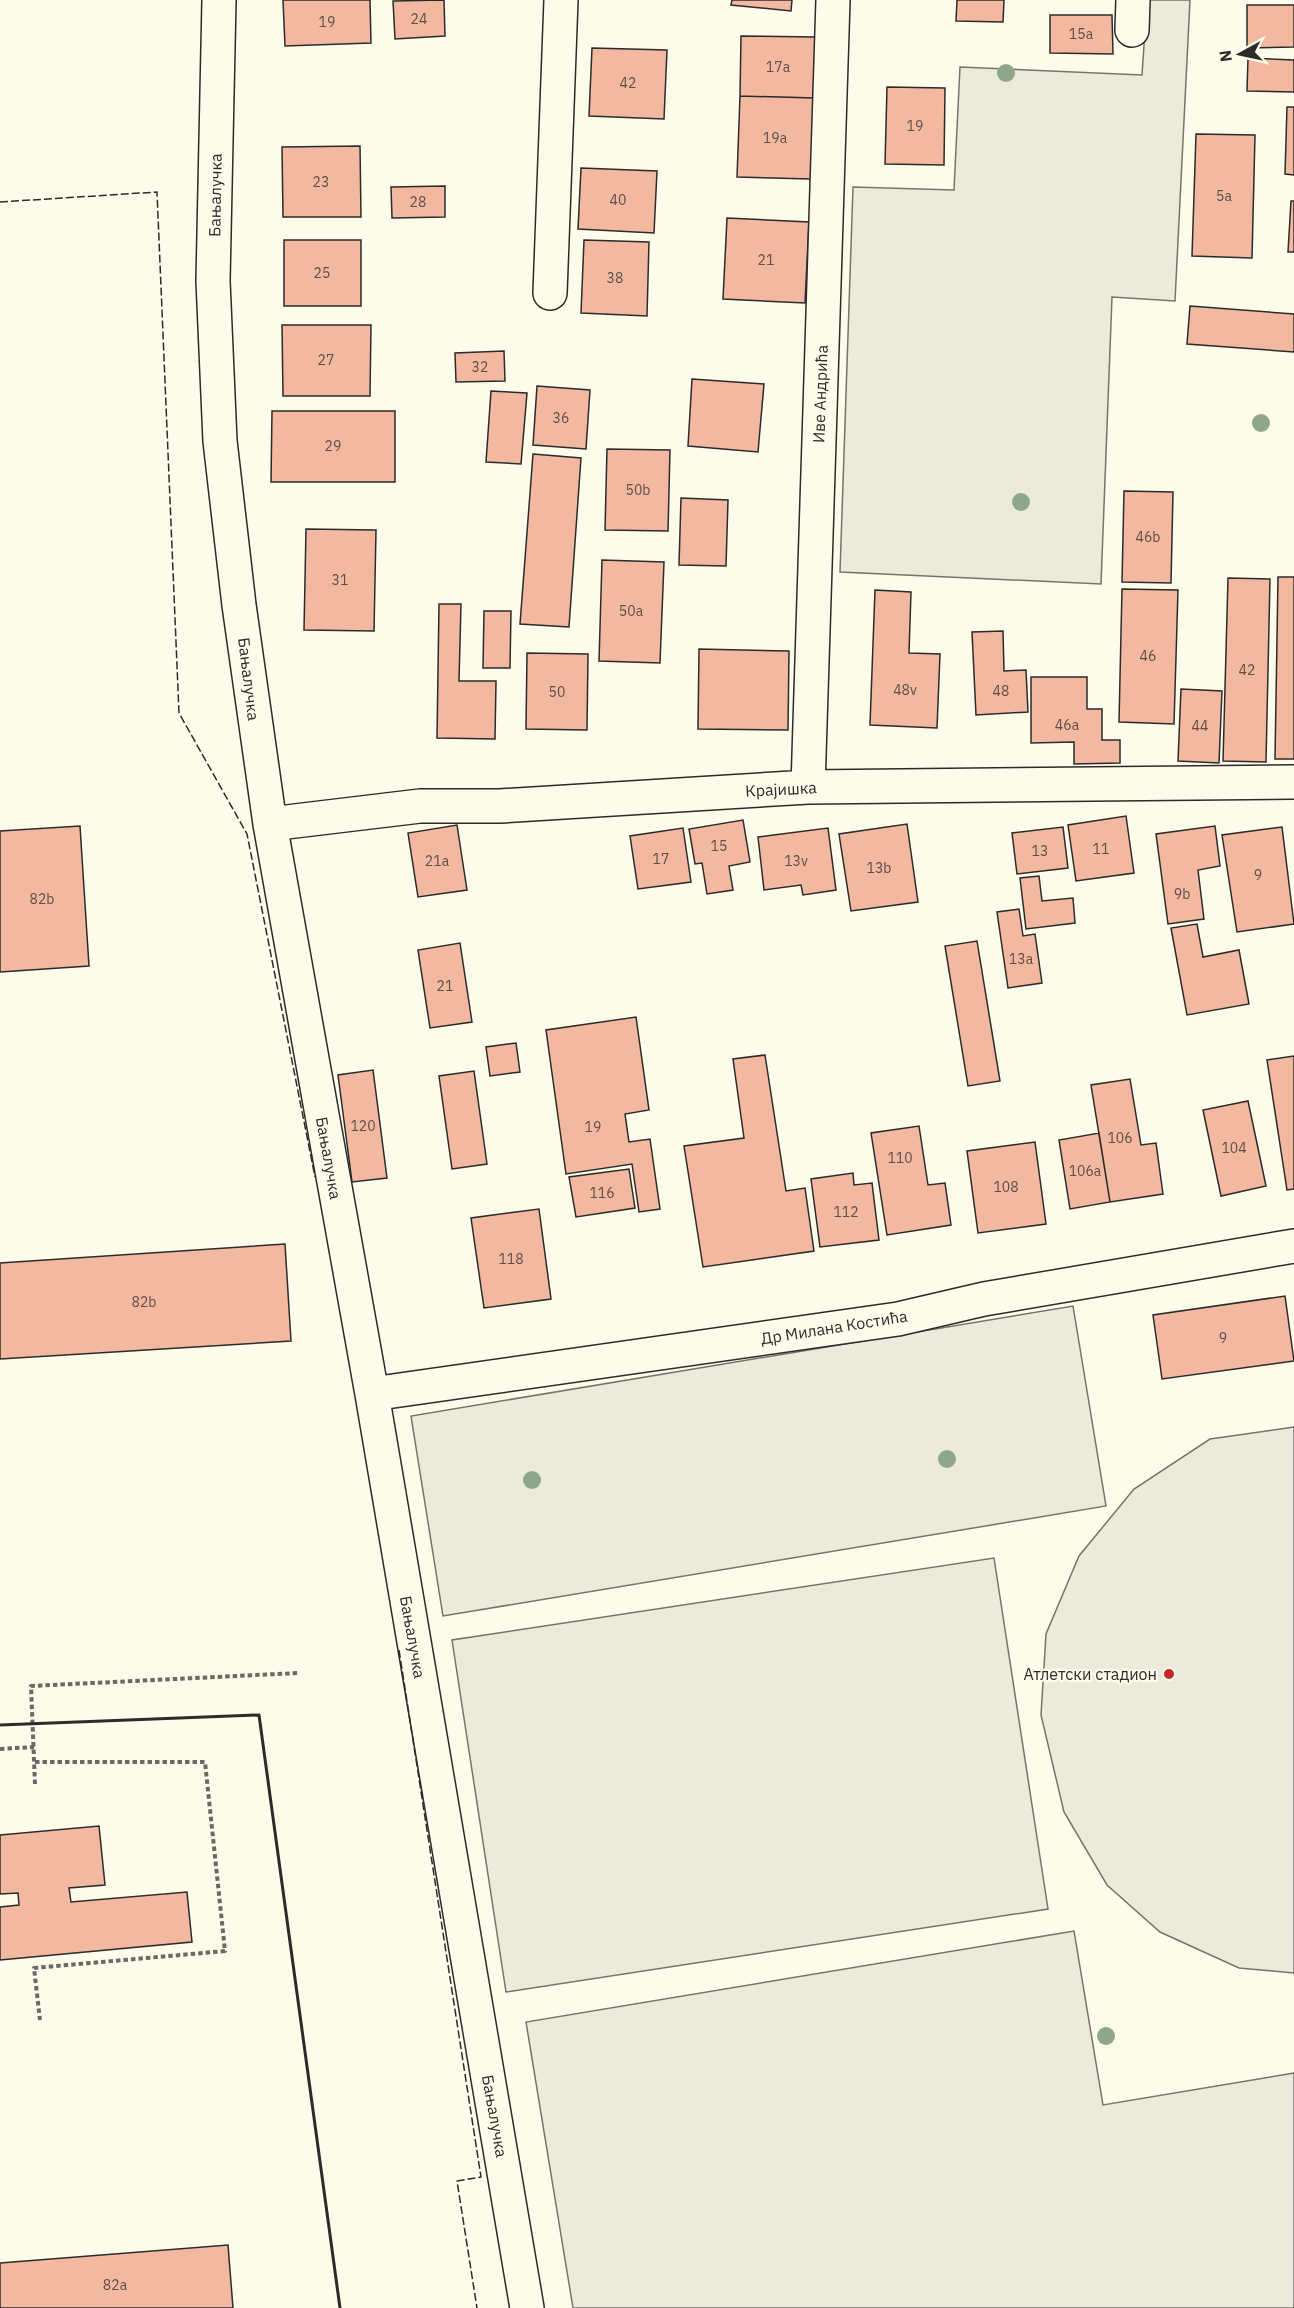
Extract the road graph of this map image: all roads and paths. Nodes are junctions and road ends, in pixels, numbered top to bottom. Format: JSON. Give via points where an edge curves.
{"nodes":[{"id":1,"x":219,"y":0,"type":"edge"},
{"id":2,"x":561,"y":0,"type":"edge"},
{"id":3,"x":832,"y":0,"type":"edge"},
{"id":4,"x":550,"y":293,"type":"dead end"},
{"id":5,"x":1294,"y":782,"type":"edge"},
{"id":6,"x":808,"y":787,"type":"junction"},
{"id":7,"x":270,"y":824,"type":"junction"},
{"id":8,"x":1294,"y":1246,"type":"edge"},
{"id":9,"x":372,"y":1394,"type":"junction"},
{"id":10,"x":298,"y":1673,"type":"dead end"},
{"id":11,"x":34,"y":1747,"type":"junction"},
{"id":12,"x":0,"y":1749,"type":"edge"},
{"id":13,"x":35,"y":1762,"type":"junction"},
{"id":14,"x":35,"y":1784,"type":"dead end"},
{"id":15,"x":40,"y":2020,"type":"dead end"},
{"id":16,"x":527,"y":2308,"type":"edge"}],
"edges":[{"from":1,"to":7,"type":"street","name":"Бањалучка","via":[[213,281],[220,441]]},
{"from":2,"to":4,"type":"street"},
{"from":3,"to":6,"type":"street","name":"Иве Андрића"},
{"from":5,"to":6,"type":"street","name":"Крајишка"},
{"from":6,"to":7,"type":"street","name":"Крајишка","via":[[500,806],[420,806]]},
{"from":7,"to":9,"type":"street","name":"Бањалучка"},
{"from":8,"to":9,"type":"street","name":"Др Милана Костића","via":[[984,1299],[898,1319]]},
{"from":9,"to":16,"type":"street","name":"Бањалучка"},
{"from":10,"to":11,"type":"path","via":[[31,1686]]},
{"from":11,"to":12,"type":"path"},
{"from":11,"to":13,"type":"path"},
{"from":13,"to":14,"type":"path"},
{"from":13,"to":15,"type":"path","via":[[205,1762],[225,1951],[34,1968]]}]}
